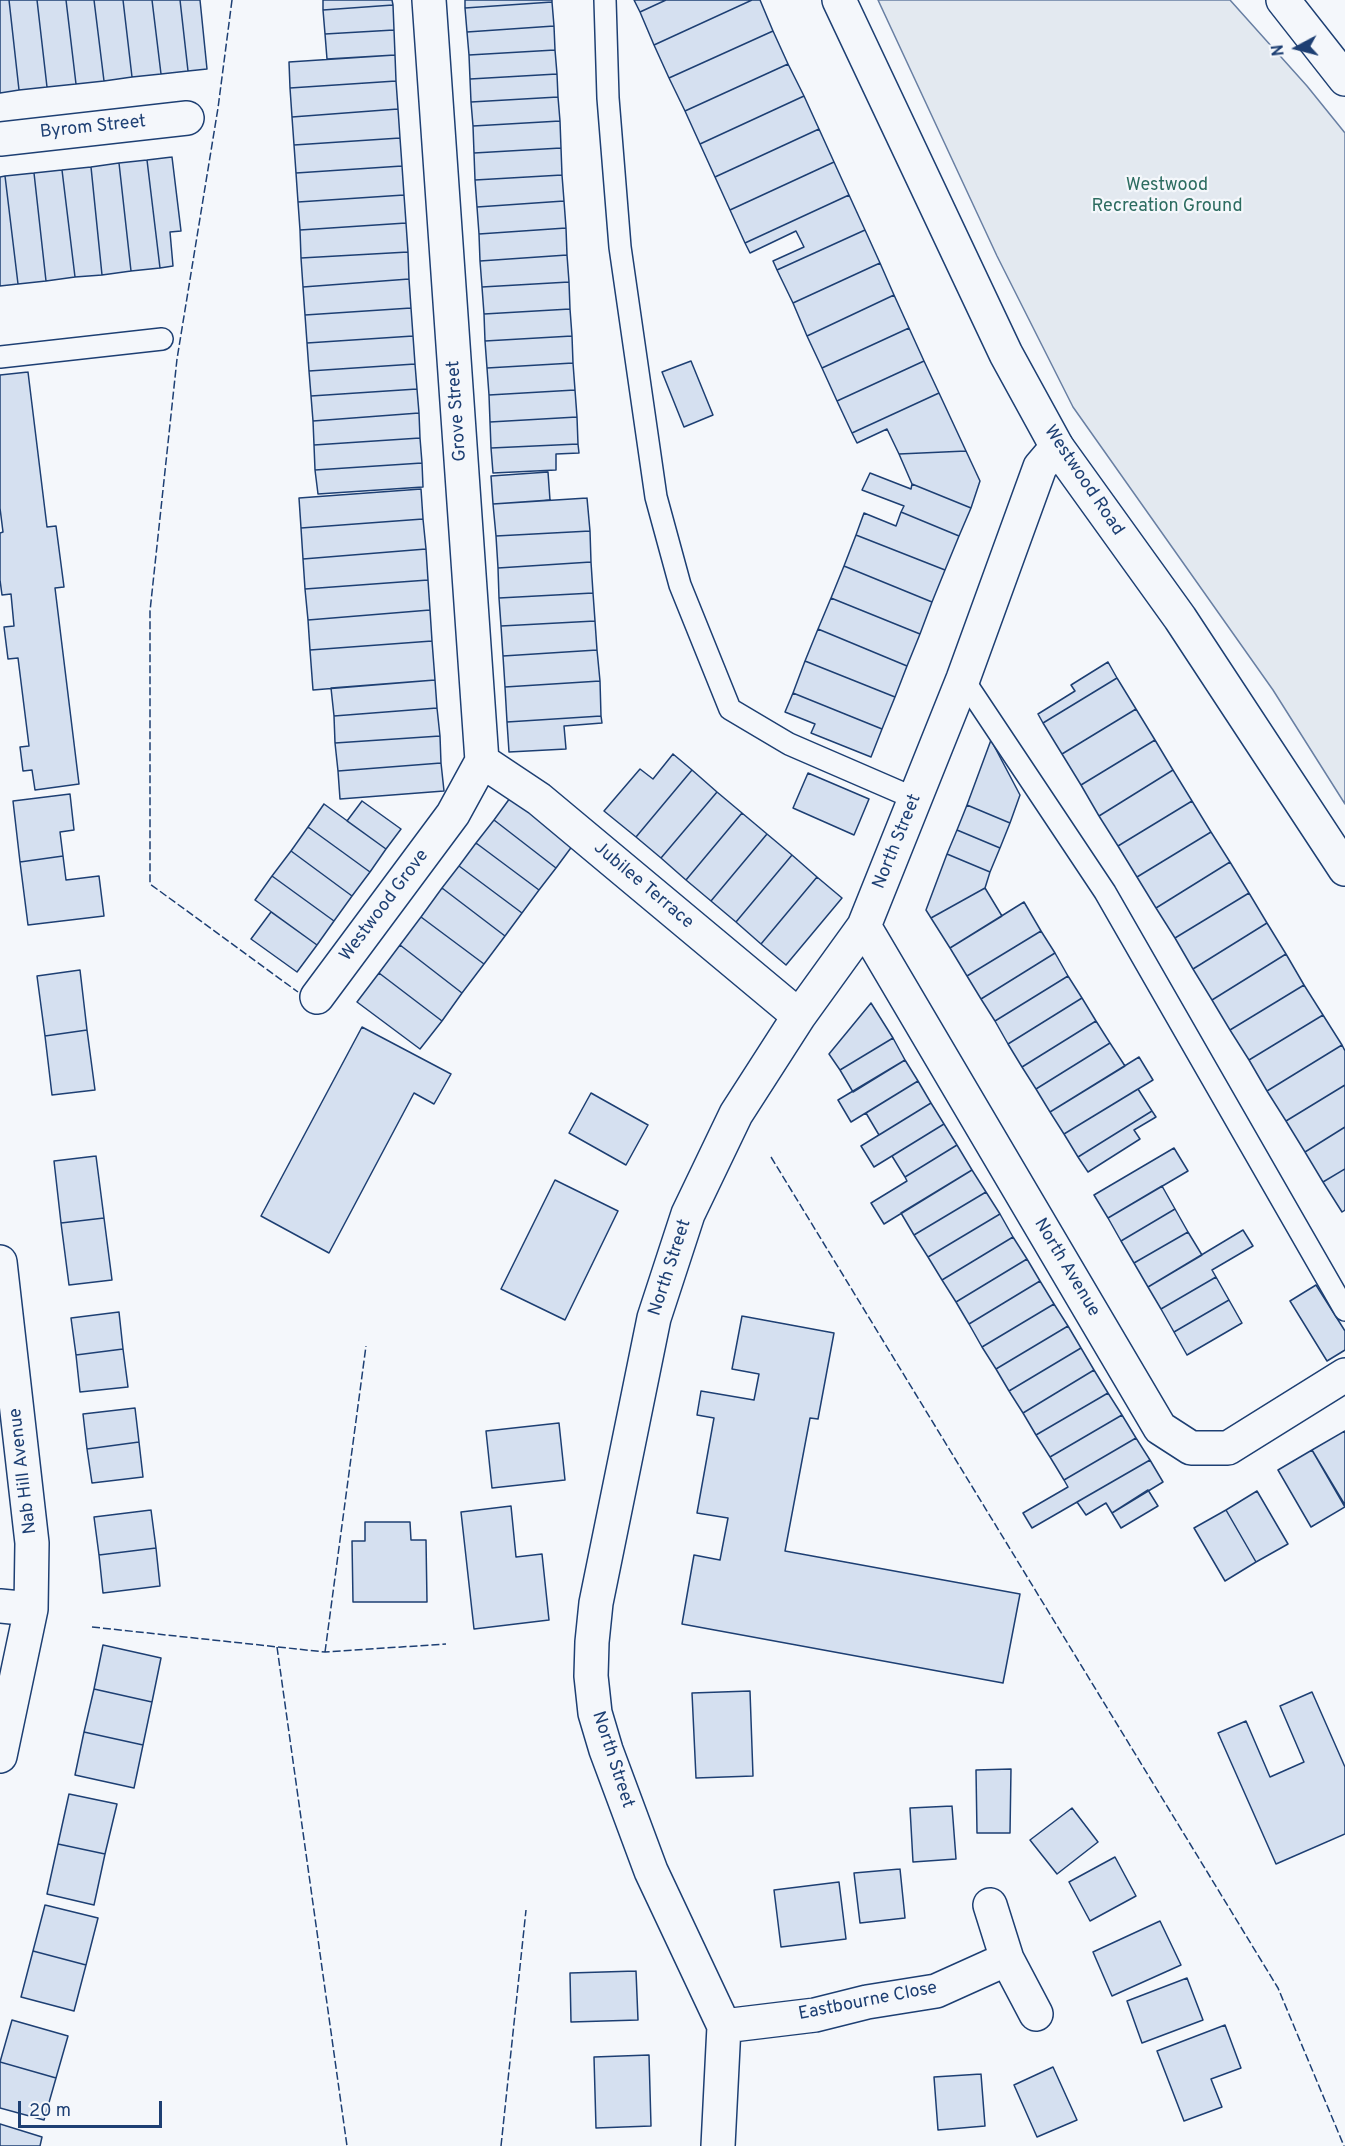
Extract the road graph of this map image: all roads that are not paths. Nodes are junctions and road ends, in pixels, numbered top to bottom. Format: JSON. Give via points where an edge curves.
{"nodes":[{"id":1,"x":429,"y":0,"type":"edge"},
{"id":2,"x":605,"y":0,"type":"edge"},
{"id":3,"x":839,"y":0,"type":"edge"},
{"id":4,"x":1283,"y":0,"type":"edge"},
{"id":5,"x":1345,"y":79,"type":"edge"},
{"id":6,"x":187,"y":118,"type":"dead end"},
{"id":7,"x":0,"y":139,"type":"edge"},
{"id":8,"x":162,"y":339,"type":"dead end"},
{"id":9,"x":0,"y":357,"type":"edge"},
{"id":10,"x":1057,"y":447,"type":"junction"},
{"id":11,"x":963,"y":679,"type":"junction"},
{"id":12,"x":482,"y":761,"type":"junction"},
{"id":13,"x":916,"y":799,"type":"junction"},
{"id":14,"x":1345,"y":869,"type":"edge"},
{"id":15,"x":864,"y":926,"type":"junction"},
{"id":16,"x":317,"y":998,"type":"dead end"},
{"id":17,"x":799,"y":1016,"type":"junction"},
{"id":18,"x":0,"y":1262,"type":"edge"},
{"id":19,"x":1345,"y":1310,"type":"edge"},
{"id":20,"x":1345,"y":1375,"type":"edge"},
{"id":21,"x":16,"y":1608,"type":"edge"},
{"id":22,"x":0,"y":1756,"type":"edge"},
{"id":23,"x":990,"y":1905,"type":"dead end"},
{"id":24,"x":1006,"y":1959,"type":"junction"},
{"id":25,"x":1036,"y":2014,"type":"dead end"},
{"id":26,"x":724,"y":2026,"type":"junction"},
{"id":27,"x":718,"y":2146,"type":"edge"}],
"edges":[{"from":1,"to":12,"type":"street","name":"Grove Street"},
{"from":2,"to":13,"type":"lane","via":[[620,247],[656,498],[680,585],[730,709],[789,744]]},
{"from":3,"to":10,"type":"street","name":"Westwood Road","via":[[1006,354]]},
{"from":4,"to":5,"type":"street"},
{"from":6,"to":7,"type":"street","name":"Byrom Street"},
{"from":8,"to":9,"type":"lane"},
{"from":10,"to":11,"type":"street","name":"North Street","via":[[1040,467]]},
{"from":10,"to":14,"type":"street","name":"Westwood Road","via":[[1180,618]]},
{"from":11,"to":13,"type":"street","name":"North Street"},
{"from":11,"to":19,"type":"lane","via":[[1105,892]]},
{"from":12,"to":16,"type":"street","name":"Westwood Grove","via":[[453,814]]},
{"from":12,"to":17,"type":"street","name":"Jubilee Terrace","via":[[539,799]]},
{"from":13,"to":15,"type":"street","name":"North Street"},
{"from":15,"to":17,"type":"street","name":"North Street"},
{"from":15,"to":20,"type":"street","name":"North Avenue","via":[[1160,1428],[1191,1448],[1228,1448]]},
{"from":17,"to":26,"type":"street","name":"North Street","via":[[736,1114],[688,1214],[657,1308],[596,1603],[592,1642],[595,1713],[606,1750],[651,1871]]},
{"from":18,"to":21,"type":"street","name":"Nab Hill Avenue","via":[[32,1543]]},
{"from":21,"to":22,"type":"street","name":"Nab Hill Avenue"},
{"from":23,"to":24,"type":"street"},
{"from":24,"to":25,"type":"street"},
{"from":24,"to":26,"type":"street","name":"Eastbourne Close","via":[[936,1991],[815,2015]]},
{"from":26,"to":27,"type":"street","name":"North Street"}]}
